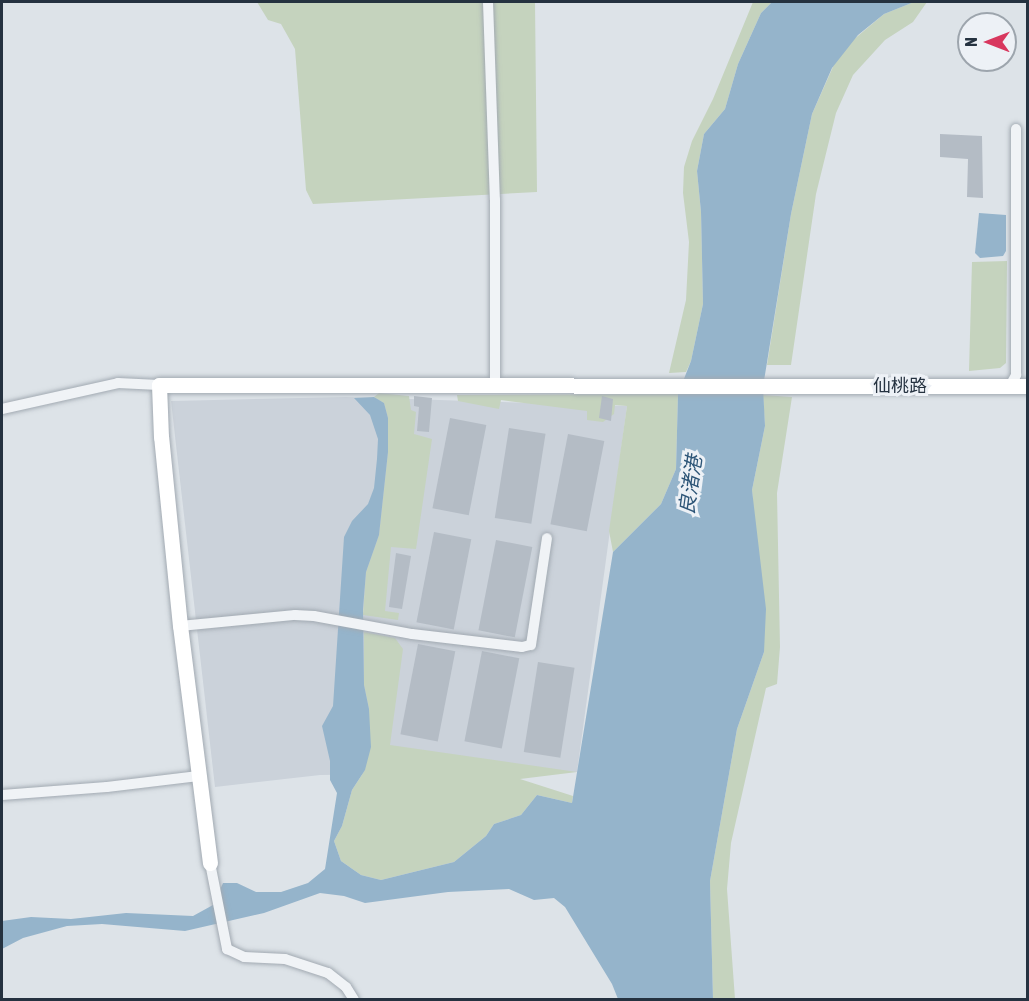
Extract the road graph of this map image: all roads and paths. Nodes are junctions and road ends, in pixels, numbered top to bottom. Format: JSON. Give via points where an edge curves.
{"nodes":[{"id":1,"x":488,"y":2,"type":"edge"},
{"id":2,"x":1016,"y":129,"type":"dead end"},
{"id":3,"x":159,"y":385,"type":"junction"},
{"id":4,"x":495,"y":386,"type":"junction"},
{"id":5,"x":1010,"y":386,"type":"junction"},
{"id":6,"x":1028,"y":386,"type":"edge"},
{"id":7,"x":2,"y":409,"type":"edge"},
{"id":8,"x":547,"y":538,"type":"dead end"},
{"id":9,"x":180,"y":626,"type":"junction"},
{"id":10,"x":198,"y":776,"type":"junction"},
{"id":11,"x":2,"y":795,"type":"edge"},
{"id":12,"x":210,"y":863,"type":"joint"},
{"id":13,"x":354,"y":999,"type":"edge"}],
"edges":[{"from":1,"to":4,"type":"street","via":[[495,200]]},
{"from":2,"to":5,"type":"street","via":[[1016,375]]},
{"from":3,"to":4,"type":"street","name":"仙桃路"},
{"from":3,"to":7,"type":"street","via":[[118,383]]},
{"from":3,"to":9,"type":"street"},
{"from":4,"to":5,"type":"street","name":"仙桃路"},
{"from":5,"to":6,"type":"street","name":"仙桃路"},
{"from":8,"to":9,"type":"street","via":[[531,645],[495,646],[314,616]]},
{"from":9,"to":10,"type":"street"},
{"from":10,"to":11,"type":"street"},
{"from":10,"to":12,"type":"street"},
{"from":12,"to":13,"type":"street","via":[[227,949],[244,957],[285,959],[328,973]]}]}
